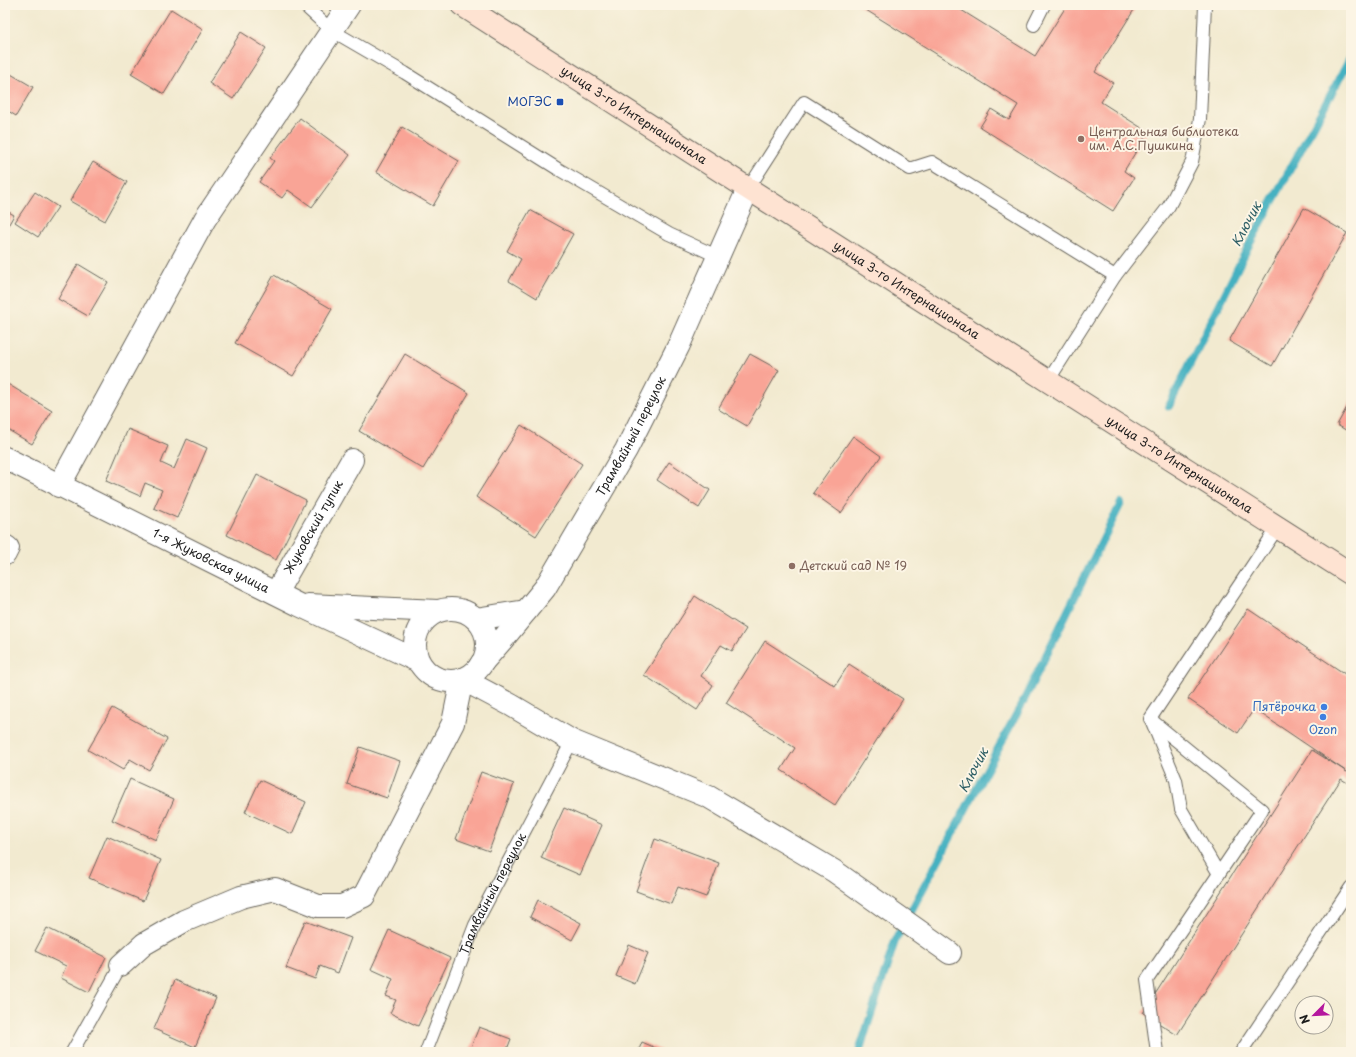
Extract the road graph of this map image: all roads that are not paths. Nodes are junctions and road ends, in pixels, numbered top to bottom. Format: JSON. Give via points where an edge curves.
{"nodes":[{"id":1,"x":304,"y":5,"type":"edge"},
{"id":2,"x":349,"y":5,"type":"edge"},
{"id":3,"x":462,"y":5,"type":"edge"},
{"id":4,"x":1044,"y":5,"type":"edge"},
{"id":5,"x":1205,"y":5,"type":"edge"},
{"id":6,"x":1034,"y":25,"type":"dead end"},
{"id":7,"x":331,"y":30,"type":"junction"},
{"id":8,"x":748,"y":189,"type":"junction"},
{"id":9,"x":719,"y":257,"type":"junction"},
{"id":10,"x":1115,"y":276,"type":"junction"},
{"id":11,"x":1048,"y":381,"type":"junction"},
{"id":12,"x":5,"y":458,"type":"edge"},
{"id":13,"x":352,"y":460,"type":"dead end"},
{"id":14,"x":60,"y":486,"type":"junction"},
{"id":15,"x":1278,"y":527,"type":"junction"},
{"id":16,"x":1351,"y":574,"type":"edge"},
{"id":17,"x":276,"y":593,"type":"junction"},
{"id":18,"x":299,"y":605,"type":"junction"},
{"id":19,"x":438,"y":611,"type":"junction"},
{"id":20,"x":526,"y":611,"type":"junction"},
{"id":21,"x":476,"y":619,"type":"junction"},
{"id":22,"x":418,"y":661,"type":"junction"},
{"id":23,"x":481,"y":664,"type":"junction"},
{"id":24,"x":462,"y":679,"type":"junction"},
{"id":25,"x":1150,"y":719,"type":"junction"},
{"id":26,"x":572,"y":740,"type":"junction"},
{"id":27,"x":1219,"y":874,"type":"junction"},
{"id":28,"x":1351,"y":887,"type":"edge"},
{"id":29,"x":950,"y":953,"type":"dead end"},
{"id":30,"x":121,"y":965,"type":"joint"},
{"id":31,"x":72,"y":1052,"type":"edge"},
{"id":32,"x":426,"y":1052,"type":"edge"},
{"id":33,"x":1157,"y":1052,"type":"edge"},
{"id":34,"x":1242,"y":1052,"type":"edge"}],
"edges":[{"from":1,"to":7,"type":"lane"},
{"from":2,"to":7,"type":"street"},
{"from":3,"to":8,"type":"main road","name":"улица 3-го Интернационала"},
{"from":4,"to":6,"type":"lane"},
{"from":5,"to":10,"type":"lane","via":[[1200,119],[1192,162],[1169,206]]},
{"from":7,"to":9,"type":"lane","via":[[558,169],[670,234]]},
{"from":7,"to":14,"type":"street","via":[[205,219]]},
{"from":8,"to":9,"type":"street","name":"Трамвайный переулок"},
{"from":8,"to":10,"type":"lane","via":[[804,102],[910,169],[932,162]]},
{"from":8,"to":11,"type":"main road","name":"улица 3-го Интернационала"},
{"from":9,"to":20,"type":"street","name":"Трамвайный переулок","via":[[679,345],[626,450],[545,588]]},
{"from":10,"to":11,"type":"lane"},
{"from":11,"to":15,"type":"main road","name":"улица 3-го Интернационала"},
{"from":12,"to":14,"type":"street","name":"1-я Жуковская улица"},
{"from":13,"to":17,"type":"street","name":"Жуковский тупик"},
{"from":14,"to":17,"type":"street","name":"1-я Жуковская улица"},
{"from":15,"to":16,"type":"main road","name":"улица 3-го Интернационала"},
{"from":15,"to":25,"type":"lane"},
{"from":17,"to":18,"type":"street","name":"1-я Жуковская улица"},
{"from":18,"to":19,"type":"street"},
{"from":18,"to":22,"type":"street","name":"1-я Жуковская улица"},
{"from":19,"to":21,"type":"street","via":[[451,608],[466,612]]},
{"from":19,"to":22,"type":"street","via":[[419,627],[415,648]]},
{"from":20,"to":21,"type":"street"},
{"from":20,"to":23,"type":"street","name":"Трамвайный переулок"},
{"from":21,"to":23,"type":"street","via":[[487,641],[486,653]]},
{"from":22,"to":24,"type":"street","via":[[436,678],[449,681]]},
{"from":23,"to":24,"type":"street","via":[[473,674]]},
{"from":24,"to":26,"type":"street"},
{"from":24,"to":30,"type":"street","via":[[453,723],[364,896],[342,906],[318,906],[275,889],[241,897],[184,920],[144,944]]},
{"from":25,"to":27,"type":"lane","via":[[1176,780],[1181,809]]},
{"from":25,"to":27,"type":"lane","via":[[1262,810]]},
{"from":26,"to":29,"type":"street","via":[[709,797],[834,871]]},
{"from":26,"to":32,"type":"lane","name":"Трамвайный переулок","via":[[475,925]]},
{"from":27,"to":33,"type":"lane","via":[[1147,980]]},
{"from":28,"to":34,"type":"lane"},
{"from":30,"to":31,"type":"lane"}]}
